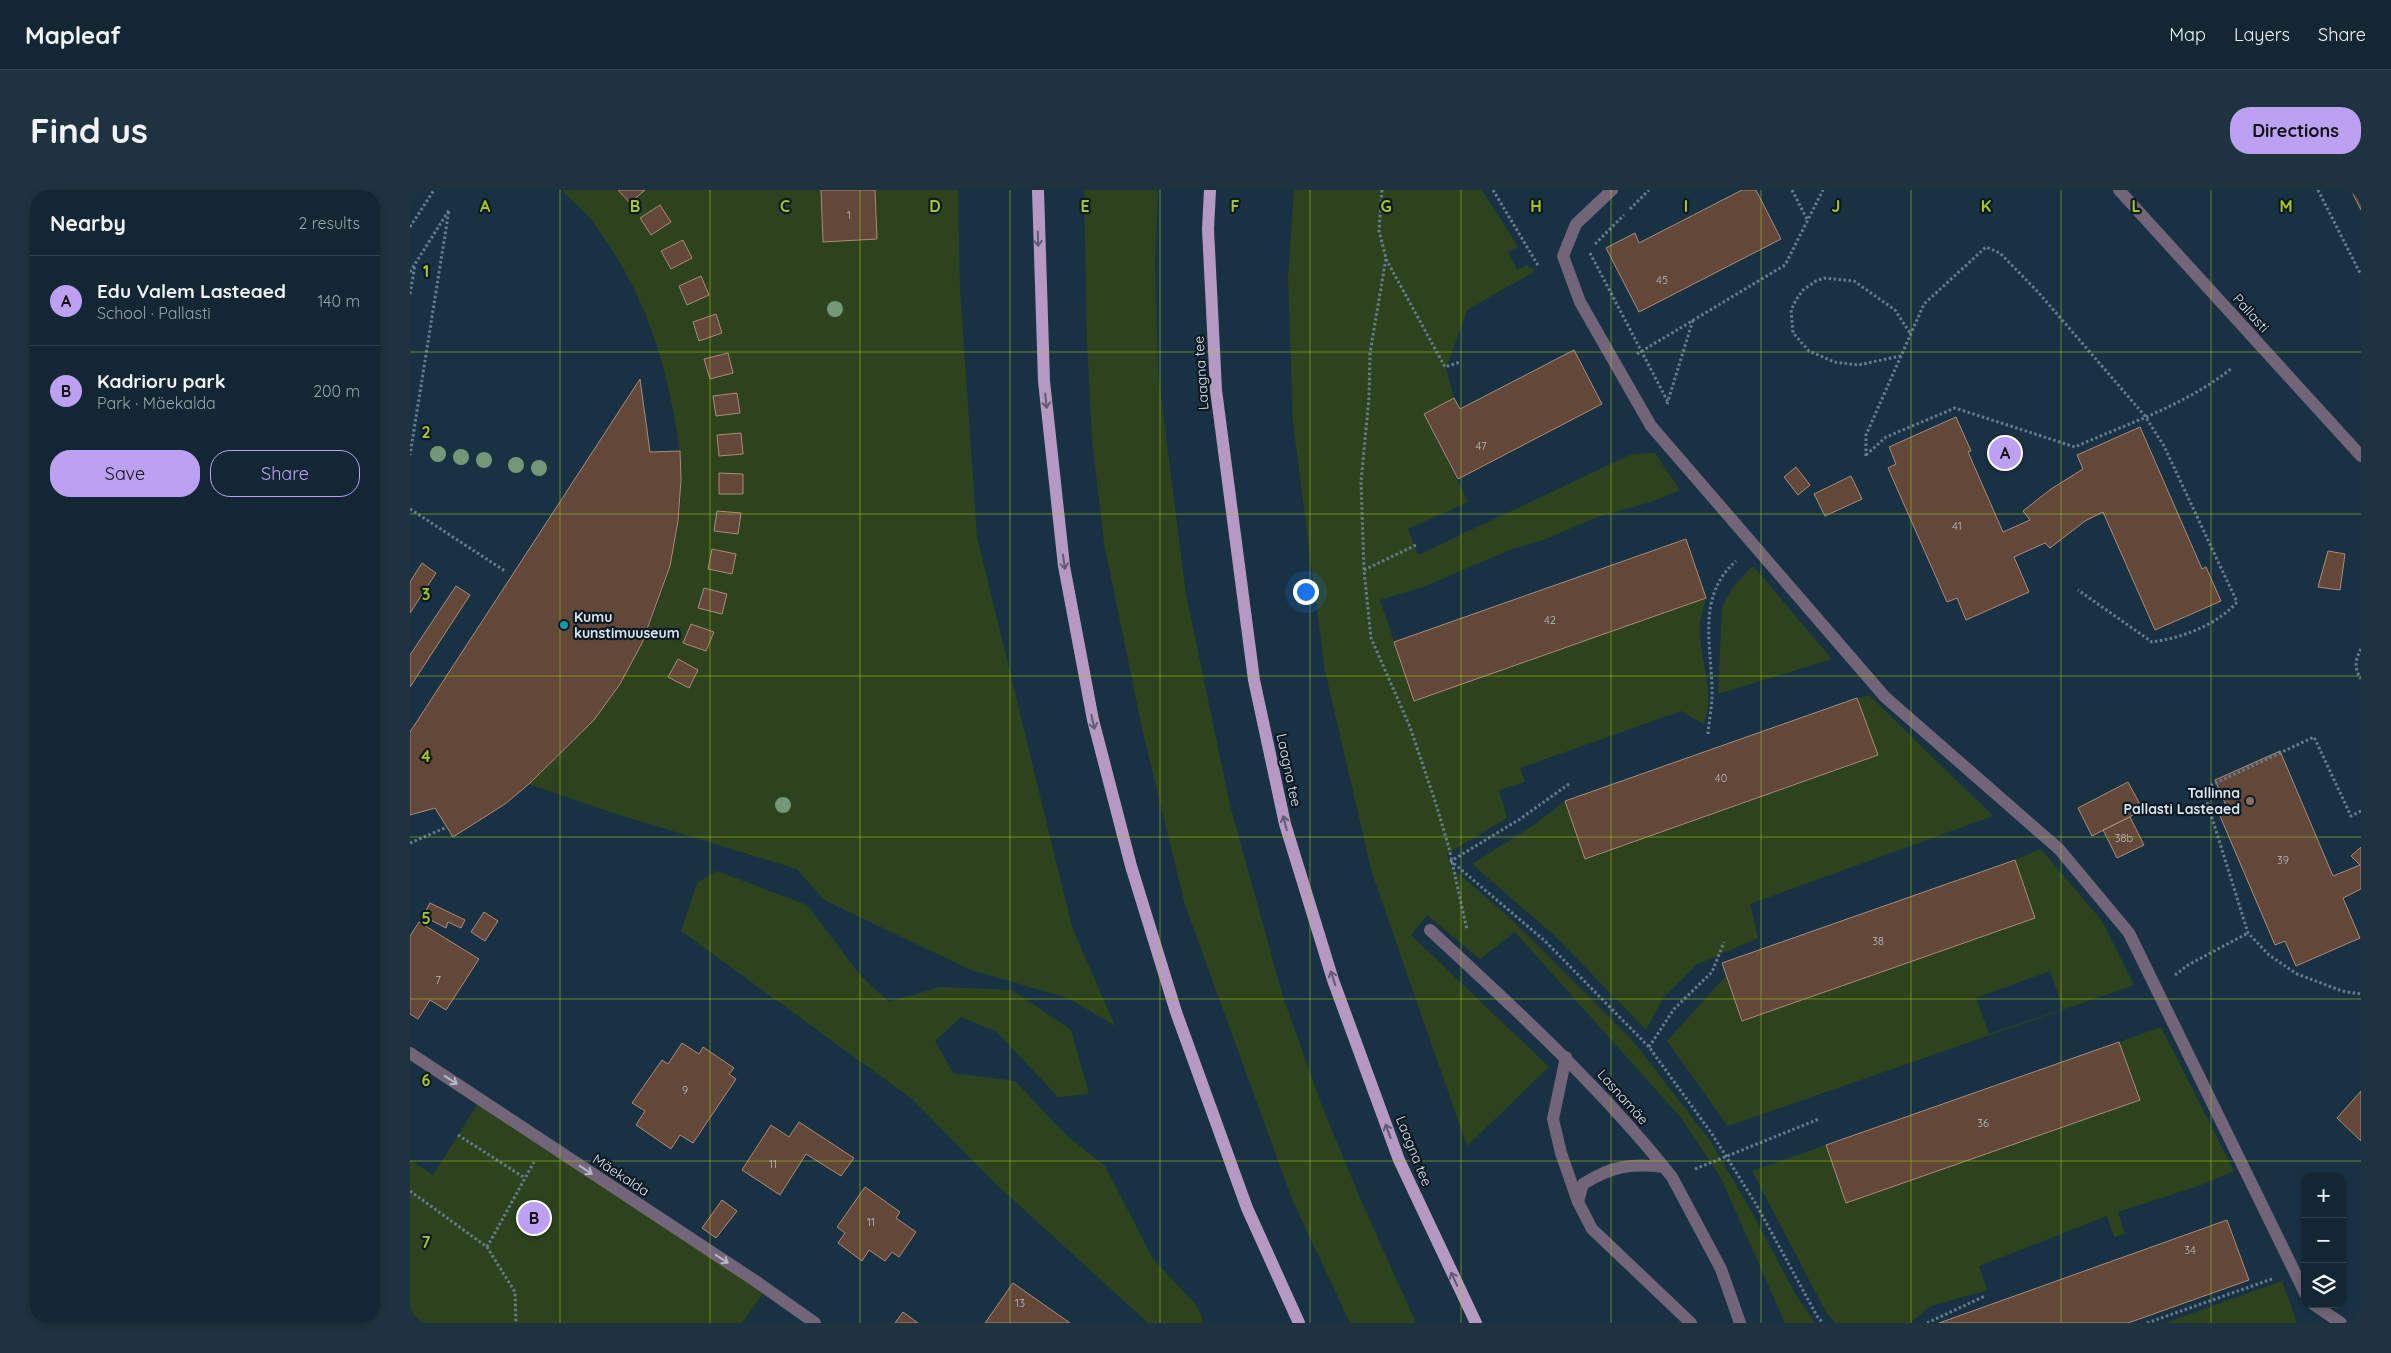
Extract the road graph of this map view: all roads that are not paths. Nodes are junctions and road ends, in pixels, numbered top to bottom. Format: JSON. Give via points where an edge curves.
{"nodes":[{"id":1,"x":1038,"y":190,"type":"edge"},
{"id":2,"x":1210,"y":190,"type":"edge"},
{"id":3,"x":1612,"y":190,"type":"edge"},
{"id":4,"x":2119,"y":190,"type":"edge"},
{"id":5,"x":2361,"y":456,"type":"edge"},
{"id":6,"x":1430,"y":930,"type":"dead end"},
{"id":7,"x":410,"y":1053,"type":"edge"},
{"id":8,"x":1566,"y":1057,"type":"junction"},
{"id":9,"x":1664,"y":1167,"type":"junction"},
{"id":10,"x":1578,"y":1202,"type":"junction"},
{"id":11,"x":2301,"y":1285,"type":"edge"},
{"id":12,"x":2319,"y":1308,"type":"edge"},
{"id":13,"x":815,"y":1323,"type":"edge"},
{"id":14,"x":1300,"y":1323,"type":"edge"},
{"id":15,"x":1476,"y":1323,"type":"edge"},
{"id":16,"x":1692,"y":1323,"type":"edge"},
{"id":17,"x":1740,"y":1323,"type":"edge"},
{"id":18,"x":2341,"y":1323,"type":"edge"}],
"edges":[{"from":1,"to":14,"type":"main road","one_way":true,"via":[[1044,381],[1064,566],[1093,720],[1131,866],[1176,1012],[1247,1208]]},
{"from":15,"to":2,"type":"main road","name":"Laagna tee","one_way":true,"via":[[1399,1160],[1333,980],[1285,824],[1254,680],[1216,390],[1208,229]]},
{"from":3,"to":11,"type":"street","via":[[1576,224],[1563,256],[1580,302],[1651,426],[1885,697],[2059,849],[2129,933]]},
{"from":4,"to":5,"type":"street","name":"Pallasti"},
{"from":6,"to":8,"type":"street","name":"Lasnamäe"},
{"from":7,"to":13,"type":"street","name":"Mäekalda","one_way":true},
{"from":8,"to":9,"type":"street","name":"Lasnamäe","via":[[1624,1118]]},
{"from":8,"to":10,"type":"street","via":[[1553,1119]]},
{"from":9,"to":10,"type":"street","via":[[1628,1164],[1603,1171],[1583,1184]]},
{"from":9,"to":17,"type":"street","name":"Lasnamäe","via":[[1721,1269]]},
{"from":10,"to":16,"type":"street","via":[[1592,1230]]},
{"from":12,"to":18,"type":"street"}]}
